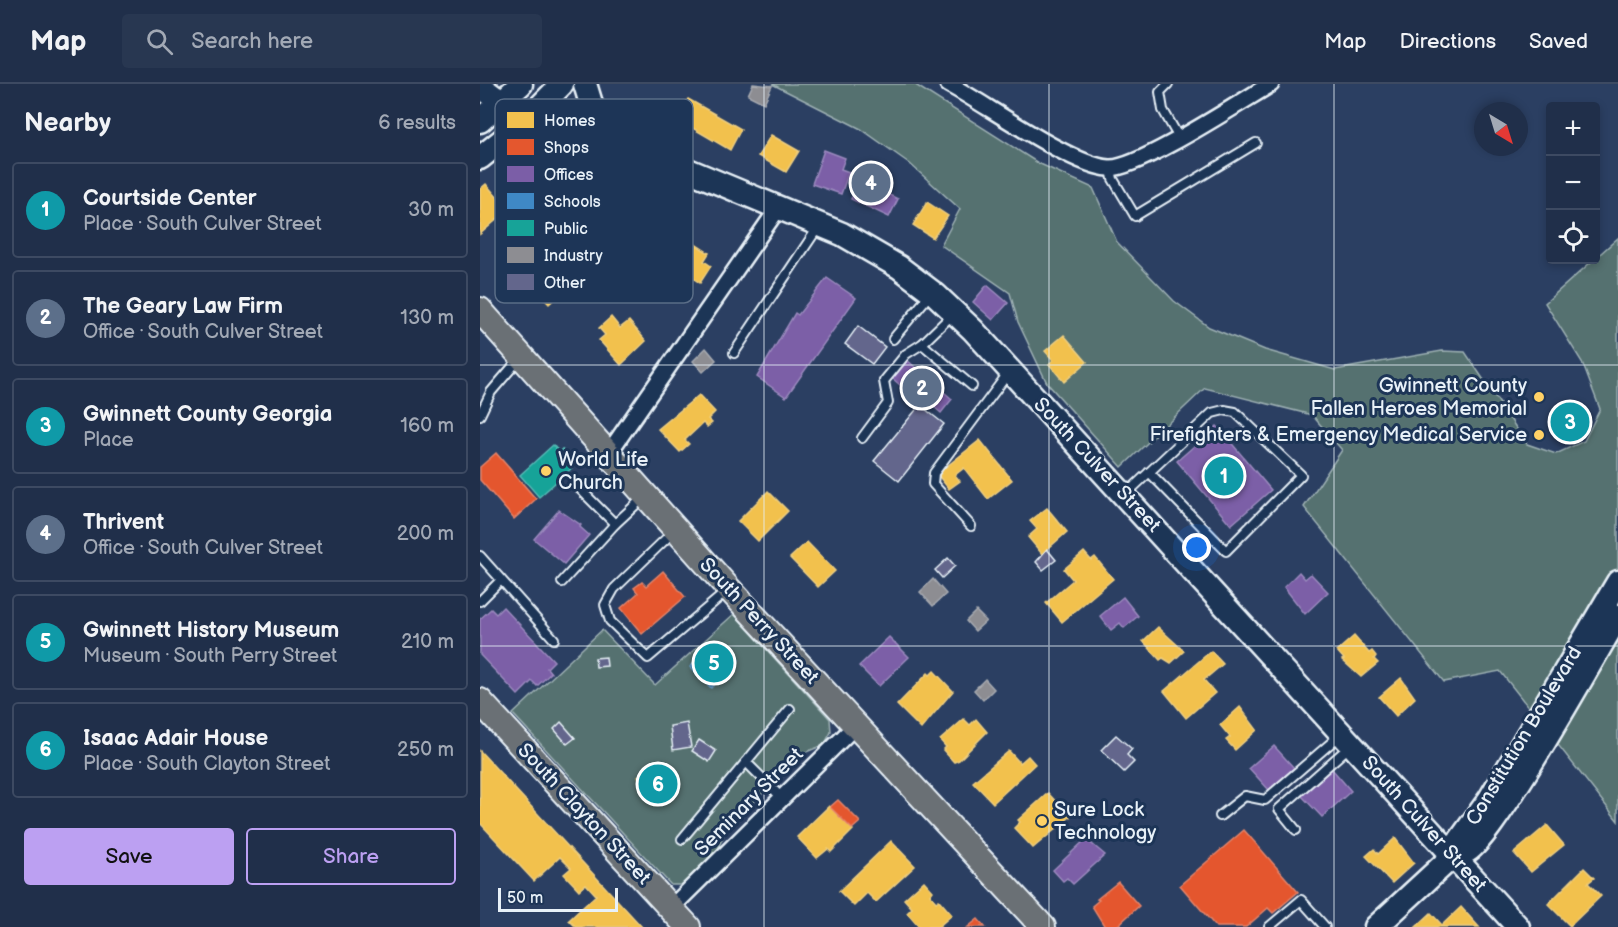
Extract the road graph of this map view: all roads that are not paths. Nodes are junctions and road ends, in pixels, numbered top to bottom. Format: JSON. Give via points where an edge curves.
{"nodes":[{"id":1,"x":521,"y":84,"type":"edge"},
{"id":2,"x":562,"y":84,"type":"edge"},
{"id":3,"x":585,"y":84,"type":"edge"},
{"id":4,"x":948,"y":84,"type":"edge"},
{"id":5,"x":1168,"y":84,"type":"edge"},
{"id":6,"x":1271,"y":84,"type":"edge"},
{"id":7,"x":480,"y":86,"type":"edge"},
{"id":8,"x":498,"y":99,"type":"edge"},
{"id":9,"x":505,"y":99,"type":"edge"},
{"id":10,"x":547,"y":99,"type":"edge"},
{"id":11,"x":590,"y":99,"type":"edge"},
{"id":12,"x":495,"y":108,"type":"edge"},
{"id":13,"x":480,"y":121,"type":"edge"},
{"id":14,"x":1179,"y":138,"type":"junction"},
{"id":15,"x":1256,"y":143,"type":"dead end"},
{"id":16,"x":495,"y":146,"type":"edge"},
{"id":17,"x":480,"y":158,"type":"edge"},
{"id":18,"x":1111,"y":169,"type":"junction"},
{"id":19,"x":693,"y":172,"type":"edge"},
{"id":20,"x":779,"y":207,"type":"junction"},
{"id":21,"x":820,"y":224,"type":"junction"},
{"id":22,"x":932,"y":292,"type":"junction"},
{"id":23,"x":480,"y":310,"type":"edge"},
{"id":24,"x":955,"y":312,"type":"junction"},
{"id":25,"x":893,"y":339,"type":"dead end"},
{"id":26,"x":922,"y":344,"type":"junction"},
{"id":27,"x":734,"y":353,"type":"dead end"},
{"id":28,"x":521,"y":357,"type":"junction"},
{"id":29,"x":1010,"y":371,"type":"junction"},
{"id":30,"x":972,"y":386,"type":"dead end"},
{"id":31,"x":480,"y":414,"type":"edge"},
{"id":32,"x":862,"y":438,"type":"dead end"},
{"id":33,"x":608,"y":454,"type":"junction"},
{"id":34,"x":1149,"y":472,"type":"junction"},
{"id":35,"x":576,"y":484,"type":"dead end"},
{"id":36,"x":646,"y":496,"type":"junction"},
{"id":37,"x":1124,"y":496,"type":"junction"},
{"id":38,"x":615,"y":524,"type":"junction"},
{"id":39,"x":971,"y":526,"type":"dead end"},
{"id":40,"x":676,"y":529,"type":"junction"},
{"id":41,"x":480,"y":556,"type":"edge"},
{"id":42,"x":501,"y":580,"type":"junction"},
{"id":43,"x":562,"y":582,"type":"dead end"},
{"id":44,"x":1618,"y":582,"type":"edge"},
{"id":45,"x":729,"y":589,"type":"junction"},
{"id":46,"x":480,"y":601,"type":"edge"},
{"id":47,"x":1618,"y":616,"type":"edge"},
{"id":48,"x":554,"y":639,"type":"dead end"},
{"id":49,"x":480,"y":701,"type":"edge"},
{"id":50,"x":790,"y":709,"type":"dead end"},
{"id":51,"x":856,"y":725,"type":"junction"},
{"id":52,"x":1347,"y":739,"type":"junction"},
{"id":53,"x":746,"y":762,"type":"junction"},
{"id":54,"x":784,"y":800,"type":"junction"},
{"id":55,"x":1220,"y":816,"type":"dead end"},
{"id":56,"x":1296,"y":830,"type":"dead end"},
{"id":57,"x":682,"y":839,"type":"dead end"},
{"id":58,"x":1454,"y":855,"type":"junction"},
{"id":59,"x":671,"y":908,"type":"junction"},
{"id":60,"x":688,"y":927,"type":"edge"},
{"id":61,"x":1043,"y":927,"type":"edge"},
{"id":62,"x":1269,"y":927,"type":"edge"},
{"id":63,"x":1325,"y":927,"type":"edge"},
{"id":64,"x":1376,"y":927,"type":"edge"},
{"id":65,"x":1518,"y":927,"type":"edge"}],
"edges":[{"from":1,"to":9,"type":"street"},
{"from":2,"to":10,"type":"street"},
{"from":3,"to":11,"type":"street"},
{"from":4,"to":18,"type":"street","via":[[1082,162]]},
{"from":5,"to":14,"type":"lane","via":[[1160,92],[1163,110]]},
{"from":6,"to":14,"type":"street"},
{"from":7,"to":8,"type":"street"},
{"from":12,"to":13,"type":"street"},
{"from":14,"to":18,"type":"street","via":[[1136,161]]},
{"from":15,"to":18,"type":"lane","via":[[1136,216]]},
{"from":16,"to":17,"type":"street"},
{"from":19,"to":20,"type":"street","name":"South Culver Street"},
{"from":20,"to":21,"type":"street","name":"South Culver Street"},
{"from":20,"to":33,"type":"street"},
{"from":21,"to":22,"type":"street","name":"South Culver Street","via":[[899,267]]},
{"from":21,"to":27,"type":"lane"},
{"from":22,"to":24,"type":"street","name":"South Culver Street"},
{"from":22,"to":25,"type":"lane"},
{"from":23,"to":28,"type":"main road","name":"South Perry Street"},
{"from":24,"to":26,"type":"lane"},
{"from":24,"to":29,"type":"street","name":"South Culver Street"},
{"from":26,"to":30,"type":"lane"},
{"from":26,"to":32,"type":"lane","via":[[906,354],[884,381],[888,403]]},
{"from":28,"to":31,"type":"lane","via":[[491,392]]},
{"from":28,"to":33,"type":"main road","name":"South Perry Street"},
{"from":29,"to":37,"type":"street","name":"South Culver Street"},
{"from":29,"to":39,"type":"lane","via":[[934,473],[933,484]]},
{"from":33,"to":36,"type":"main road","name":"South Perry Street"},
{"from":34,"to":34,"type":"lane","via":[[1212,413],[1224,410],[1235,411],[1301,475],[1226,551]]},
{"from":34,"to":37,"type":"lane"},
{"from":35,"to":38,"type":"lane"},
{"from":36,"to":38,"type":"lane"},
{"from":36,"to":40,"type":"main road","name":"South Perry Street"},
{"from":37,"to":52,"type":"street","name":"South Culver Street"},
{"from":38,"to":43,"type":"lane"},
{"from":40,"to":45,"type":"main road","name":"South Perry Street"},
{"from":40,"to":45,"type":"lane","via":[[614,589],[605,605],[610,621],[648,658]]},
{"from":41,"to":42,"type":"lane"},
{"from":42,"to":46,"type":"lane"},
{"from":42,"to":48,"type":"lane"},
{"from":44,"to":58,"type":"street","name":"Constitution Boulevard"},
{"from":45,"to":51,"type":"main road","name":"South Perry Street"},
{"from":47,"to":58,"type":"street","name":"Constitution Boulevard","via":[[1495,819],[1471,850]]},
{"from":49,"to":59,"type":"main road","name":"South Clayton Street"},
{"from":50,"to":53,"type":"lane"},
{"from":51,"to":54,"type":"street","name":"Seminary Street"},
{"from":51,"to":61,"type":"main road","name":"South Perry Street"},
{"from":52,"to":55,"type":"lane","via":[[1265,800],[1245,796]]},
{"from":52,"to":56,"type":"lane","via":[[1279,809]]},
{"from":52,"to":58,"type":"street","name":"South Culver Street"},
{"from":53,"to":54,"type":"lane"},
{"from":53,"to":57,"type":"lane"},
{"from":54,"to":59,"type":"street","name":"Seminary Street"},
{"from":58,"to":64,"type":"street"},
{"from":58,"to":65,"type":"street","name":"South Culver Street"},
{"from":59,"to":60,"type":"main road","name":"South Clayton Street"},
{"from":62,"to":63,"type":"lane","via":[[1301,900]]}]}
